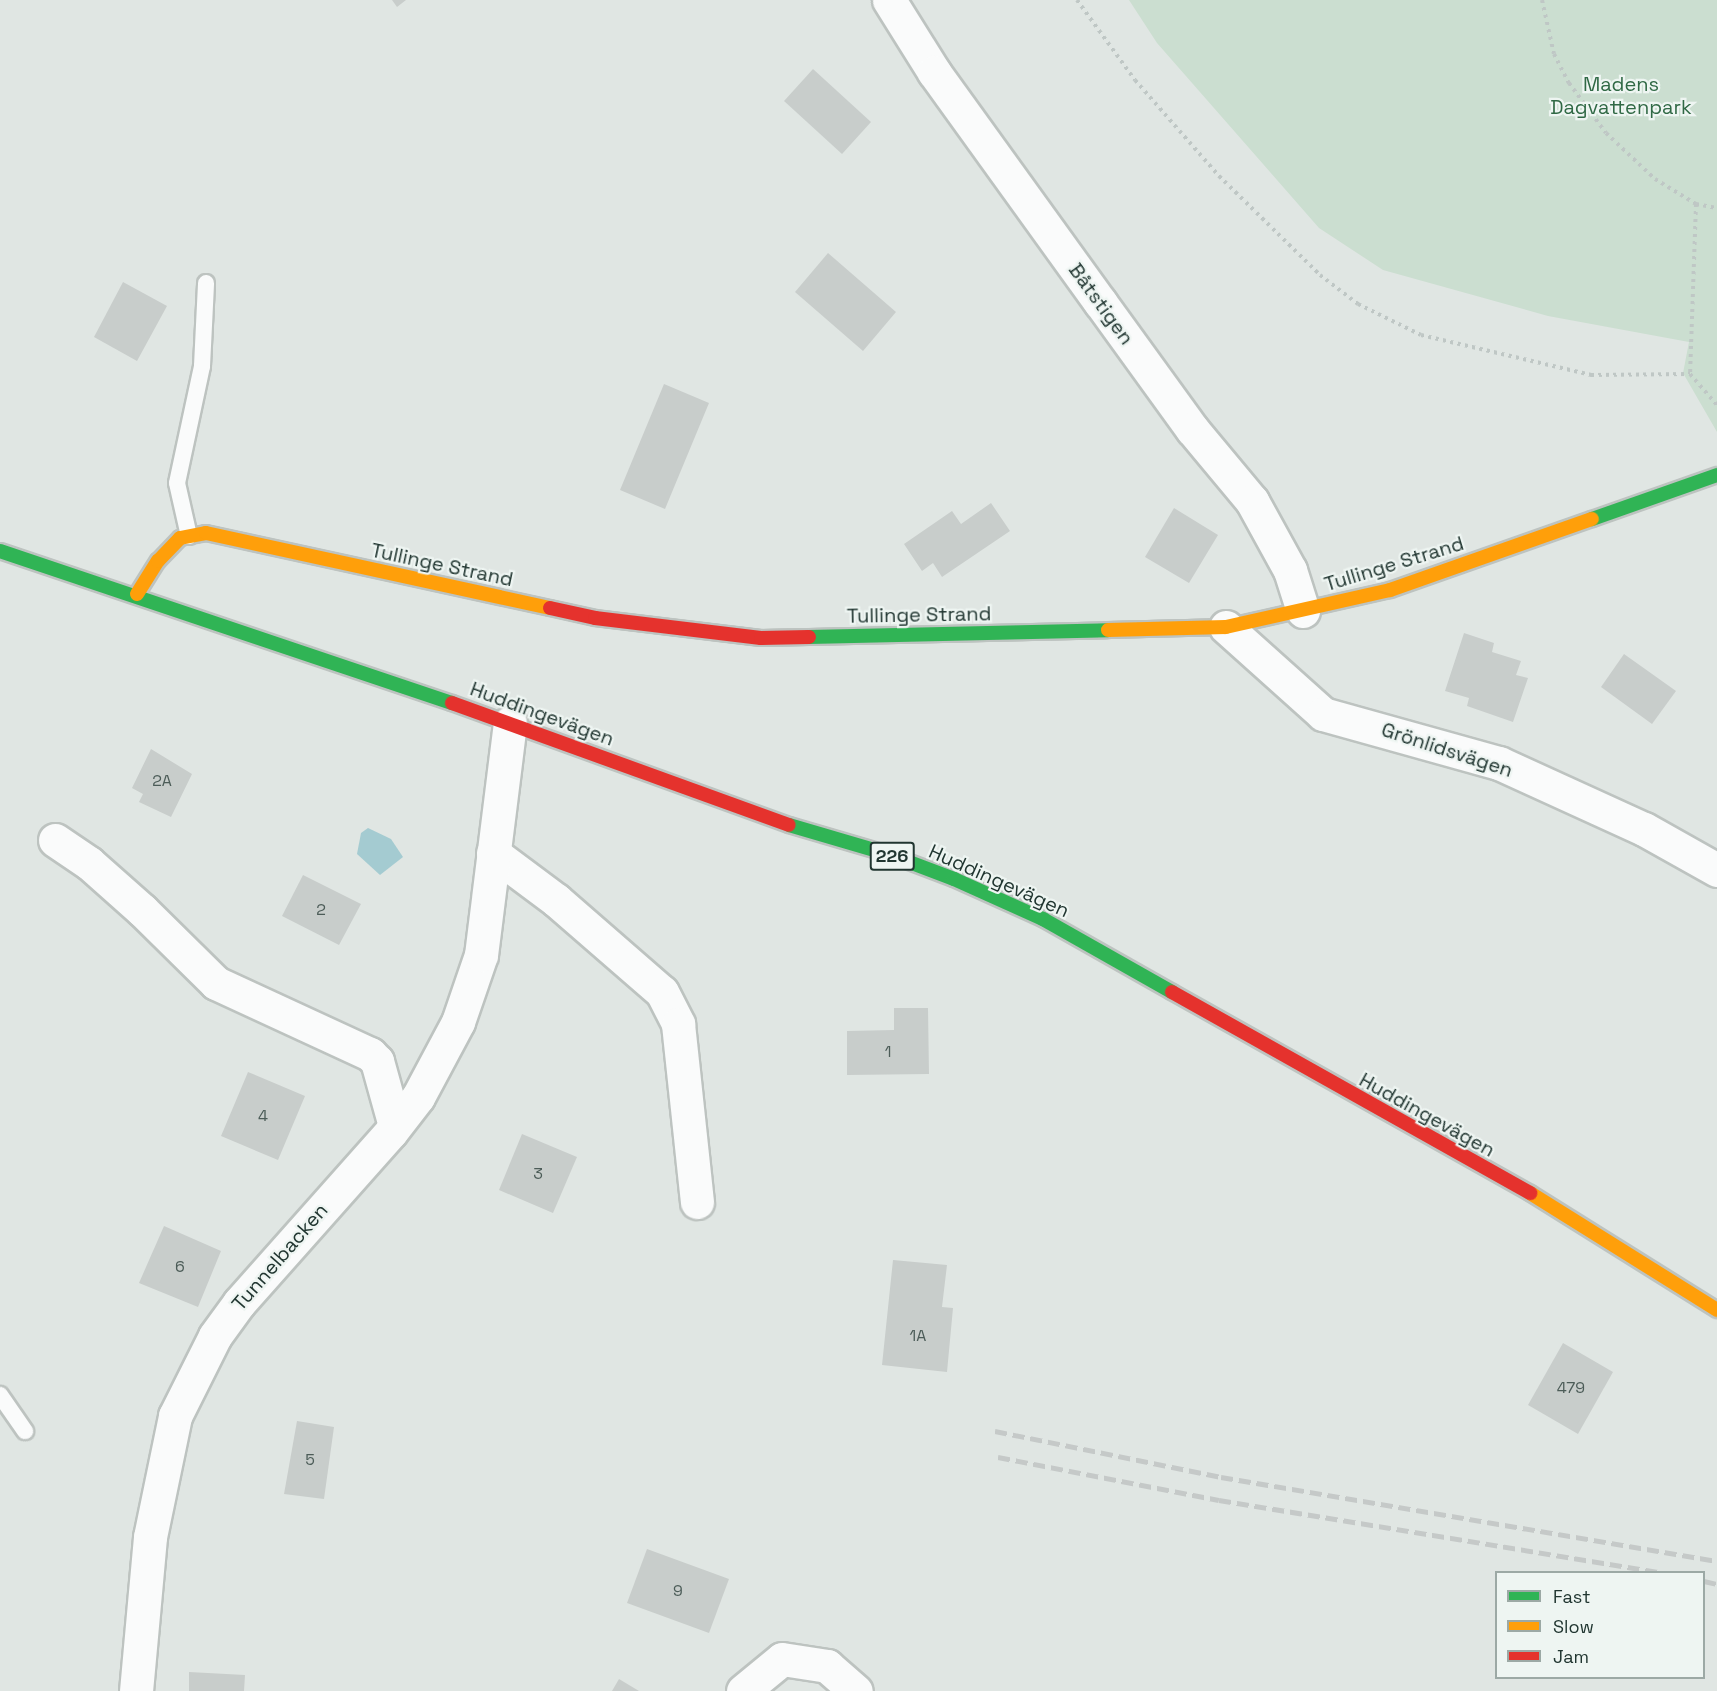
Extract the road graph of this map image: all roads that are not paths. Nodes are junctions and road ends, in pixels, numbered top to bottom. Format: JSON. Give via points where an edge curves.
{"nodes":[{"id":1,"x":889,"y":0,"type":"edge"},
{"id":2,"x":206,"y":283,"type":"dead end"},
{"id":3,"x":1717,"y":475,"type":"edge"},
{"id":4,"x":189,"y":536,"type":"junction"},
{"id":5,"x":0,"y":551,"type":"edge"},
{"id":6,"x":136,"y":594,"type":"junction"},
{"id":7,"x":1303,"y":610,"type":"junction"},
{"id":8,"x":1226,"y":627,"type":"junction"},
{"id":9,"x":510,"y":723,"type":"junction"},
{"id":10,"x":55,"y":840,"type":"dead end"},
{"id":11,"x":493,"y":853,"type":"junction"},
{"id":12,"x":1717,"y":870,"type":"edge"},
{"id":13,"x":394,"y":1126,"type":"junction"},
{"id":14,"x":697,"y":1202,"type":"dead end"},
{"id":15,"x":1717,"y":1310,"type":"edge"},
{"id":16,"x":0,"y":1395,"type":"edge"},
{"id":17,"x":25,"y":1431,"type":"dead end"},
{"id":18,"x":136,"y":1691,"type":"edge"},
{"id":19,"x":743,"y":1691,"type":"edge"},
{"id":20,"x":856,"y":1691,"type":"edge"}],
"edges":[{"from":1,"to":7,"type":"street","name":"Båtstigen","via":[[934,72],[1192,429],[1252,501],[1290,570]]},
{"from":2,"to":4,"type":"lane","via":[[202,366],[177,483]]},
{"from":3,"to":7,"type":"main road","name":"Tullinge Strand","via":[[1390,590]]},
{"from":4,"to":6,"type":"main road","via":[[180,537],[158,561]]},
{"from":4,"to":8,"type":"main road","name":"Tullinge Strand","via":[[206,533],[595,618],[761,638]]},
{"from":5,"to":6,"type":"main road","name":"Huddingevägen","number":"226"},
{"from":6,"to":9,"type":"main road","name":"Huddingevägen","number":"226"},
{"from":7,"to":8,"type":"main road","name":"Tullinge Strand"},
{"from":8,"to":12,"type":"street","name":"Grönlidsvägen","via":[[1323,714],[1499,763],[1644,830]]},
{"from":9,"to":11,"type":"street","name":"Tunnelbacken"},
{"from":9,"to":15,"type":"main road","name":"Huddingevägen","number":"226","via":[[793,827],[888,854],[1043,919],[1550,1204]]},
{"from":10,"to":13,"type":"street","via":[[89,863],[142,910],[216,983],[370,1054],[377,1061]]},
{"from":11,"to":13,"type":"street","name":"Tunnelbacken","via":[[481,954],[472,987],[418,1097]]},
{"from":11,"to":14,"type":"street","via":[[556,900],[662,992],[678,1024]]},
{"from":13,"to":18,"type":"street","name":"Tunnelbacken","via":[[239,1303],[215,1336],[175,1416],[150,1537]]},
{"from":16,"to":17,"type":"lane"},
{"from":19,"to":20,"type":"street","via":[[782,1659],[827,1666]]}]}
